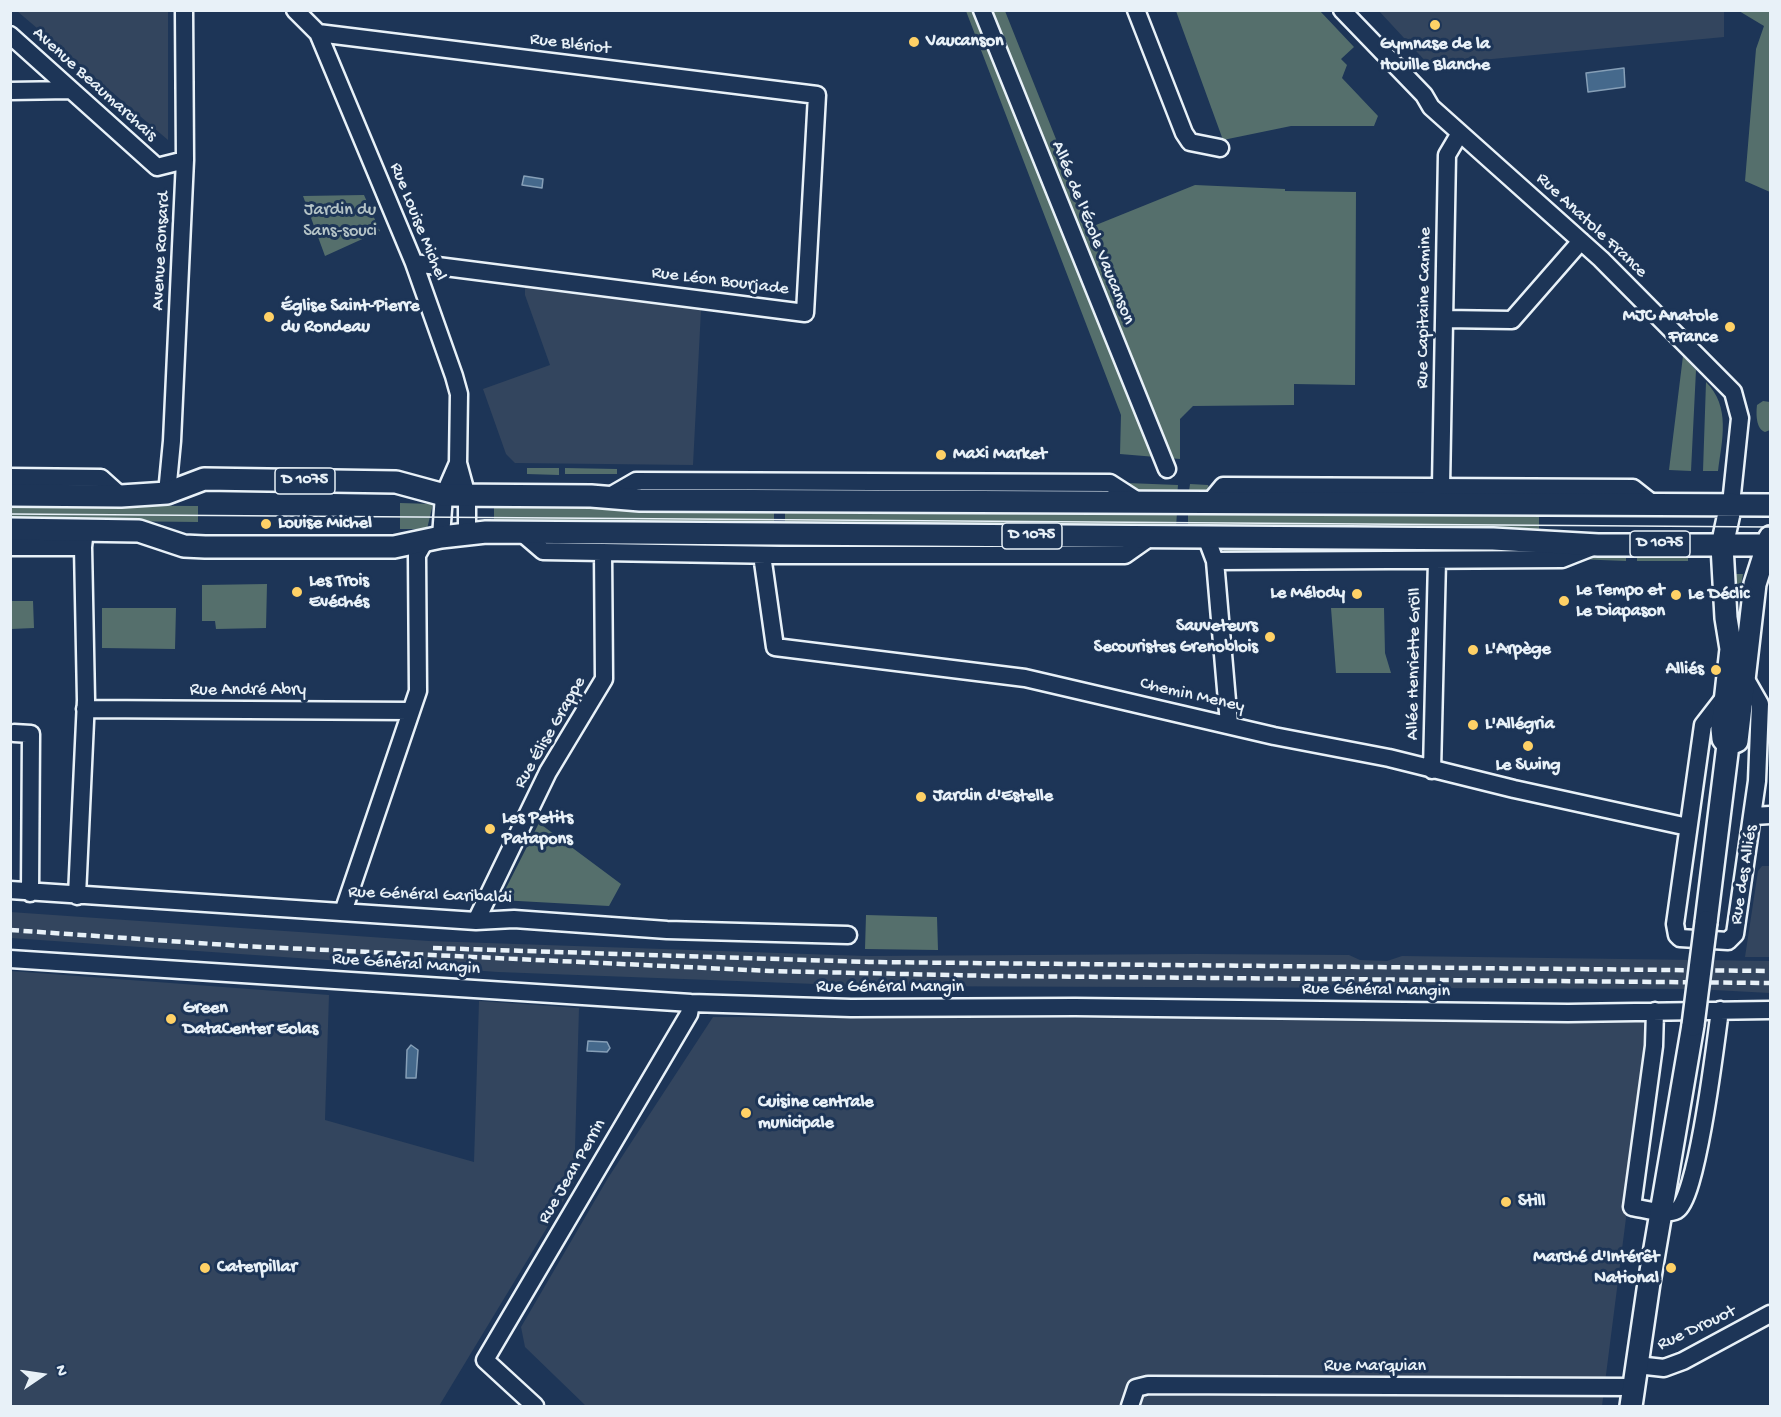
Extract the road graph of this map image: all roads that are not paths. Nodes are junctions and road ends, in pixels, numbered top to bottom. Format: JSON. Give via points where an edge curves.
{"nodes":[{"id":1,"x":184,"y":10,"type":"edge"},
{"id":2,"x":295,"y":10,"type":"edge"},
{"id":3,"x":982,"y":10,"type":"edge"},
{"id":4,"x":1136,"y":10,"type":"edge"},
{"id":5,"x":1342,"y":10,"type":"edge"},
{"id":6,"x":318,"y":33,"type":"junction"},
{"id":7,"x":10,"y":35,"type":"edge"},
{"id":8,"x":70,"y":90,"type":"junction"},
{"id":9,"x":10,"y":91,"type":"edge"},
{"id":10,"x":818,"y":95,"type":"joint"},
{"id":11,"x":1460,"y":133,"type":"junction"},
{"id":12,"x":1220,"y":148,"type":"dead end"},
{"id":13,"x":186,"y":160,"type":"junction"},
{"id":14,"x":1581,"y":241,"type":"junction"},
{"id":15,"x":414,"y":263,"type":"junction"},
{"id":16,"x":1444,"y":319,"type":"junction"},
{"id":17,"x":458,"y":463,"type":"junction"},
{"id":18,"x":1167,"y":470,"type":"dead end"},
{"id":19,"x":10,"y":477,"type":"edge"},
{"id":20,"x":1441,"y":486,"type":"junction"},
{"id":21,"x":167,"y":493,"type":"junction"},
{"id":22,"x":10,"y":495,"type":"edge"},
{"id":23,"x":444,"y":495,"type":"junction"},
{"id":24,"x":121,"y":496,"type":"junction"},
{"id":25,"x":467,"y":496,"type":"junction"},
{"id":26,"x":1209,"y":503,"type":"junction"},
{"id":27,"x":1652,"y":503,"type":"junction"},
{"id":28,"x":1731,"y":504,"type":"junction"},
{"id":29,"x":1770,"y":504,"type":"edge"},
{"id":30,"x":10,"y":529,"type":"edge"},
{"id":31,"x":522,"y":533,"type":"junction"},
{"id":32,"x":467,"y":534,"type":"junction"},
{"id":33,"x":1152,"y":536,"type":"junction"},
{"id":34,"x":1206,"y":537,"type":"junction"},
{"id":35,"x":84,"y":538,"type":"junction"},
{"id":36,"x":433,"y":539,"type":"junction"},
{"id":37,"x":1769,"y":542,"type":"edge"},
{"id":38,"x":1598,"y":545,"type":"junction"},
{"id":39,"x":1722,"y":546,"type":"junction"},
{"id":40,"x":10,"y":547,"type":"edge"},
{"id":41,"x":603,"y":552,"type":"junction"},
{"id":42,"x":762,"y":555,"type":"junction"},
{"id":43,"x":1437,"y":560,"type":"junction"},
{"id":44,"x":1215,"y":561,"type":"junction"},
{"id":45,"x":1744,"y":676,"type":"junction"},
{"id":46,"x":1727,"y":693,"type":"junction"},
{"id":47,"x":85,"y":709,"type":"junction"},
{"id":48,"x":410,"y":711,"type":"junction"},
{"id":49,"x":1229,"y":724,"type":"junction"},
{"id":50,"x":14,"y":733,"type":"dead end"},
{"id":51,"x":1728,"y":745,"type":"junction"},
{"id":52,"x":1432,"y":770,"type":"junction"},
{"id":53,"x":1762,"y":815,"type":"edge"},
{"id":54,"x":1688,"y":827,"type":"junction"},
{"id":55,"x":10,"y":890,"type":"edge"},
{"id":56,"x":30,"y":893,"type":"junction"},
{"id":57,"x":77,"y":896,"type":"junction"},
{"id":58,"x":343,"y":912,"type":"junction"},
{"id":59,"x":476,"y":921,"type":"junction"},
{"id":60,"x":848,"y":935,"type":"dead end"},
{"id":61,"x":10,"y":959,"type":"edge"},
{"id":62,"x":691,"y":1003,"type":"junction"},
{"id":63,"x":1720,"y":1010,"type":"junction"},
{"id":64,"x":1770,"y":1010,"type":"edge"},
{"id":65,"x":1655,"y":1011,"type":"junction"},
{"id":66,"x":1662,"y":1212,"type":"junction"},
{"id":67,"x":1770,"y":1314,"type":"edge"},
{"id":68,"x":1637,"y":1365,"type":"junction"},
{"id":69,"x":1632,"y":1397,"type":"edge"},
{"id":70,"x":535,"y":1407,"type":"edge"},
{"id":71,"x":1130,"y":1407,"type":"edge"}],
"edges":[{"from":1,"to":13,"type":"street","name":"Avenue Ronsard"},
{"from":2,"to":6,"type":"street","name":"Rue Louise Michel"},
{"from":3,"to":18,"type":"street","name":"Allée de l'École Vaucanson"},
{"from":4,"to":12,"type":"street","via":[[1184,134],[1191,142]]},
{"from":5,"to":11,"type":"street","name":"Rue Anatole France"},
{"from":6,"to":10,"type":"street","name":"Rue Blériot"},
{"from":6,"to":15,"type":"street","name":"Rue Louise Michel"},
{"from":7,"to":8,"type":"street","name":"Avenue Beaumarchais"},
{"from":8,"to":9,"type":"street"},
{"from":8,"to":13,"type":"street","name":"Avenue Beaumarchais","via":[[157,168]]},
{"from":10,"to":15,"type":"street","name":"Rue Léon Bourjade","via":[[805,312]]},
{"from":11,"to":14,"type":"street","name":"Rue Anatole France"},
{"from":11,"to":16,"type":"street","name":"Rue Capitaine Camine","via":[[1447,155]]},
{"from":13,"to":21,"type":"street","name":"Avenue Ronsard"},
{"from":14,"to":16,"type":"street","via":[[1512,320]]},
{"from":14,"to":28,"type":"street","name":"Rue Anatole France","via":[[1733,392],[1740,418]]},
{"from":15,"to":17,"type":"street","name":"Rue Louise Michel","via":[[459,394]]},
{"from":16,"to":20,"type":"street","name":"Rue Capitaine Camine"},
{"from":17,"to":23,"type":"street","name":"Rue Louise Michel"},
{"from":17,"to":25,"type":"street","name":"Rue Louise Michel"},
{"from":19,"to":24,"type":"street","via":[[101,478]]},
{"from":20,"to":26,"type":"street","via":[[1223,486]]},
{"from":20,"to":27,"type":"street","via":[[1634,488]]},
{"from":21,"to":23,"type":"main road","number":"D 1075","via":[[204,479],[396,482]]},
{"from":21,"to":24,"type":"main road","number":"D 1075"},
{"from":22,"to":24,"type":"main road","number":"D 1075"},
{"from":23,"to":25,"type":"main road","number":"D 1075"},
{"from":23,"to":36,"type":"street","name":"Rue Louise Michel"},
{"from":25,"to":26,"type":"main road","number":"D 1075"},
{"from":25,"to":32,"type":"street","name":"Rue Louise Michel"},
{"from":26,"to":27,"type":"main road","number":"D 1075"},
{"from":27,"to":28,"type":"main road","number":"D 1075"},
{"from":28,"to":29,"type":"main road","number":"D 1075"},
{"from":28,"to":39,"type":"main road","name":"Rue des Alliés"},
{"from":30,"to":35,"type":"main road","number":"D 1075"},
{"from":31,"to":32,"type":"main road","number":"D 1075"},
{"from":31,"to":33,"type":"main road","number":"D 1075"},
{"from":31,"to":41,"type":"street","via":[[543,551]]},
{"from":32,"to":36,"type":"main road","number":"D 1075"},
{"from":33,"to":34,"type":"main road","number":"D 1075"},
{"from":33,"to":42,"type":"street","via":[[1125,555]]},
{"from":34,"to":38,"type":"main road","number":"D 1075","via":[[1493,539]]},
{"from":34,"to":44,"type":"street"},
{"from":35,"to":36,"type":"main road","number":"D 1075","via":[[139,531],[184,546],[205,547],[394,547]]},
{"from":35,"to":40,"type":"street"},
{"from":35,"to":47,"type":"street"},
{"from":36,"to":48,"type":"street","name":"Rue Louise Michel","via":[[417,555],[418,691]]},
{"from":37,"to":39,"type":"main road","number":"D 1075"},
{"from":37,"to":45,"type":"main road","name":"Rue des Alliés","via":[[1755,584]]},
{"from":38,"to":39,"type":"main road","number":"D 1075"},
{"from":38,"to":43,"type":"street","via":[[1562,559]]},
{"from":39,"to":46,"type":"main road","name":"Rue des Alliés","via":[[1731,649]]},
{"from":41,"to":42,"type":"street"},
{"from":41,"to":59,"type":"street","name":"Rue Élise Grappe","via":[[604,679],[548,772]]},
{"from":42,"to":49,"type":"street","name":"Chemin Meney","via":[[775,647],[1025,678]]},
{"from":43,"to":44,"type":"street"},
{"from":43,"to":52,"type":"street","name":"Allée Henriette Gröll"},
{"from":44,"to":49,"type":"street"},
{"from":45,"to":51,"type":"main road","name":"Rue des Alliés","via":[[1737,741]]},
{"from":45,"to":53,"type":"street","name":"Rue des Alliés","via":[[1760,704]]},
{"from":46,"to":51,"type":"main road","name":"Rue des Alliés","via":[[1722,729]]},
{"from":46,"to":54,"type":"street","name":"Rue des Alliés","via":[[1703,725]]},
{"from":47,"to":48,"type":"street","name":"Rue André Abry"},
{"from":47,"to":57,"type":"street"},
{"from":48,"to":58,"type":"street","name":"Rue Louise Michel"},
{"from":49,"to":52,"type":"street","name":"Chemin Meney"},
{"from":50,"to":56,"type":"street","via":[[31,734]]},
{"from":51,"to":66,"type":"main road","name":"Rue des Alliés","bridge":true,"via":[[1693,1025]]},
{"from":52,"to":54,"type":"street","name":"Chemin Meney"},
{"from":53,"to":54,"type":"street","name":"Rue des Alliés","via":[[1735,934],[1728,941],[1680,938],[1677,934]]},
{"from":55,"to":56,"type":"street","name":"Rue Général Garibaldi"},
{"from":56,"to":57,"type":"street","name":"Rue Général Garibaldi"},
{"from":57,"to":58,"type":"street","name":"Rue Général Garibaldi"},
{"from":58,"to":59,"type":"street","name":"Rue Général Garibaldi"},
{"from":59,"to":60,"type":"street","name":"Rue Général Garibaldi","via":[[514,919],[667,930]]},
{"from":61,"to":62,"type":"street","name":"Rue Général Mangin"},
{"from":62,"to":65,"type":"street","name":"Rue Général Mangin","via":[[851,1008]]},
{"from":62,"to":70,"type":"street","name":"Rue Jean Perrin","via":[[689,1014],[485,1360]]},
{"from":63,"to":64,"type":"street","name":"Rue Général Mangin"},
{"from":63,"to":65,"type":"street","name":"Rue Général Mangin"},
{"from":63,"to":66,"type":"street","via":[[1694,1175],[1681,1206],[1676,1211]]},
{"from":65,"to":66,"type":"street","via":[[1654,1046],[1632,1207]]},
{"from":66,"to":68,"type":"main road","name":"Rue des Alliés"},
{"from":67,"to":68,"type":"street","name":"Rue Drouot","via":[[1683,1361],[1664,1368]]},
{"from":68,"to":69,"type":"main road","name":"Rue des Alliés"},
{"from":69,"to":71,"type":"street","name":"Rue Marquian","via":[[1148,1385],[1136,1388]]}]}
